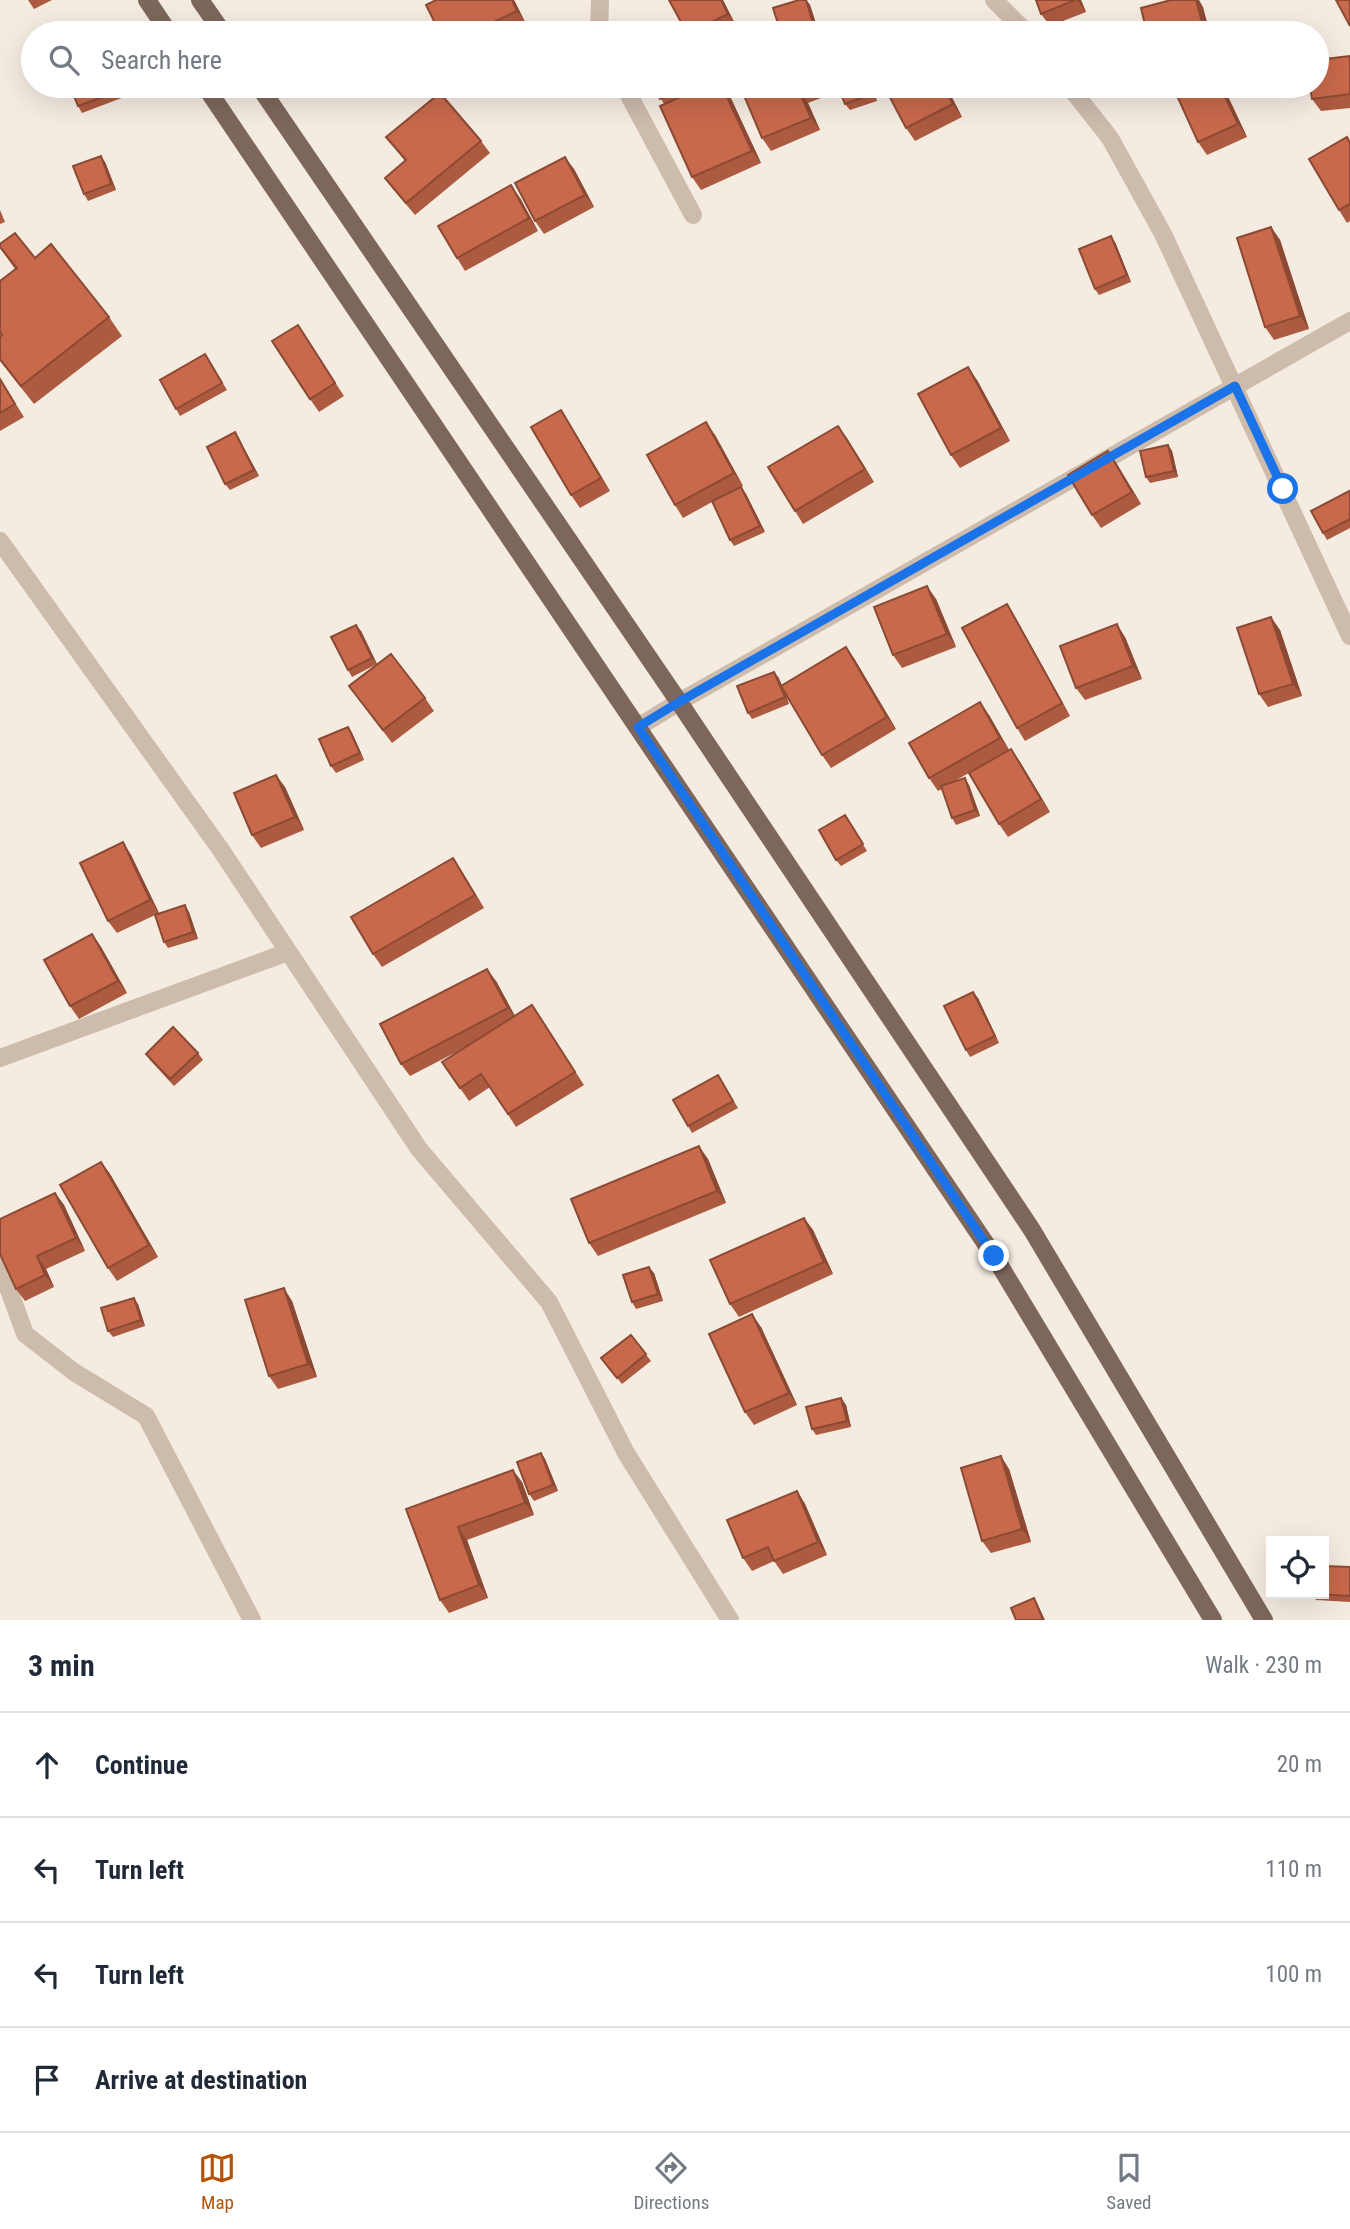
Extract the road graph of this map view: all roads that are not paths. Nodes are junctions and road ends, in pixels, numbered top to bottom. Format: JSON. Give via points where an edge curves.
{"nodes":[{"id":1,"x":147,"y":0,"type":"edge"},
{"id":2,"x":200,"y":0,"type":"edge"},
{"id":3,"x":600,"y":0,"type":"edge"},
{"id":4,"x":994,"y":0,"type":"edge"},
{"id":5,"x":162,"y":21,"type":"edge"},
{"id":6,"x":215,"y":21,"type":"edge"},
{"id":7,"x":599,"y":21,"type":"edge"},
{"id":8,"x":1015,"y":21,"type":"edge"},
{"id":9,"x":213,"y":98,"type":"edge"},
{"id":10,"x":267,"y":98,"type":"edge"},
{"id":11,"x":630,"y":98,"type":"edge"},
{"id":12,"x":1078,"y":98,"type":"edge"},
{"id":13,"x":693,"y":215,"type":"dead end"},
{"id":14,"x":1350,"y":321,"type":"edge"},
{"id":15,"x":1235,"y":386,"type":"junction"},
{"id":16,"x":0,"y":541,"type":"edge"},
{"id":17,"x":1350,"y":636,"type":"edge"},
{"id":18,"x":679,"y":702,"type":"junction"},
{"id":19,"x":638,"y":727,"type":"junction"},
{"id":20,"x":288,"y":951,"type":"junction"},
{"id":21,"x":0,"y":1058,"type":"edge"},
{"id":22,"x":0,"y":1265,"type":"edge"},
{"id":23,"x":252,"y":1620,"type":"edge"},
{"id":24,"x":730,"y":1620,"type":"edge"},
{"id":25,"x":1213,"y":1620,"type":"edge"},
{"id":26,"x":1264,"y":1620,"type":"edge"}],
"edges":[{"from":1,"to":5,"type":"main road"},
{"from":2,"to":6,"type":"main road"},
{"from":3,"to":7,"type":"street"},
{"from":4,"to":8,"type":"street"},
{"from":9,"to":19,"type":"main road"},
{"from":10,"to":18,"type":"main road"},
{"from":11,"to":13,"type":"street"},
{"from":12,"to":15,"type":"street","via":[[1110,138],[1163,234]]},
{"from":14,"to":15,"type":"street"},
{"from":15,"to":17,"type":"street"},
{"from":15,"to":18,"type":"street"},
{"from":16,"to":20,"type":"street"},
{"from":18,"to":19,"type":"street"},
{"from":18,"to":26,"type":"main road","via":[[1031,1230]]},
{"from":19,"to":25,"type":"main road","via":[[994,1256]]},
{"from":20,"to":21,"type":"street"},
{"from":20,"to":24,"type":"street","via":[[419,1149],[549,1302],[626,1453]]},
{"from":22,"to":23,"type":"street","via":[[25,1334],[74,1372],[146,1416]]}]}
